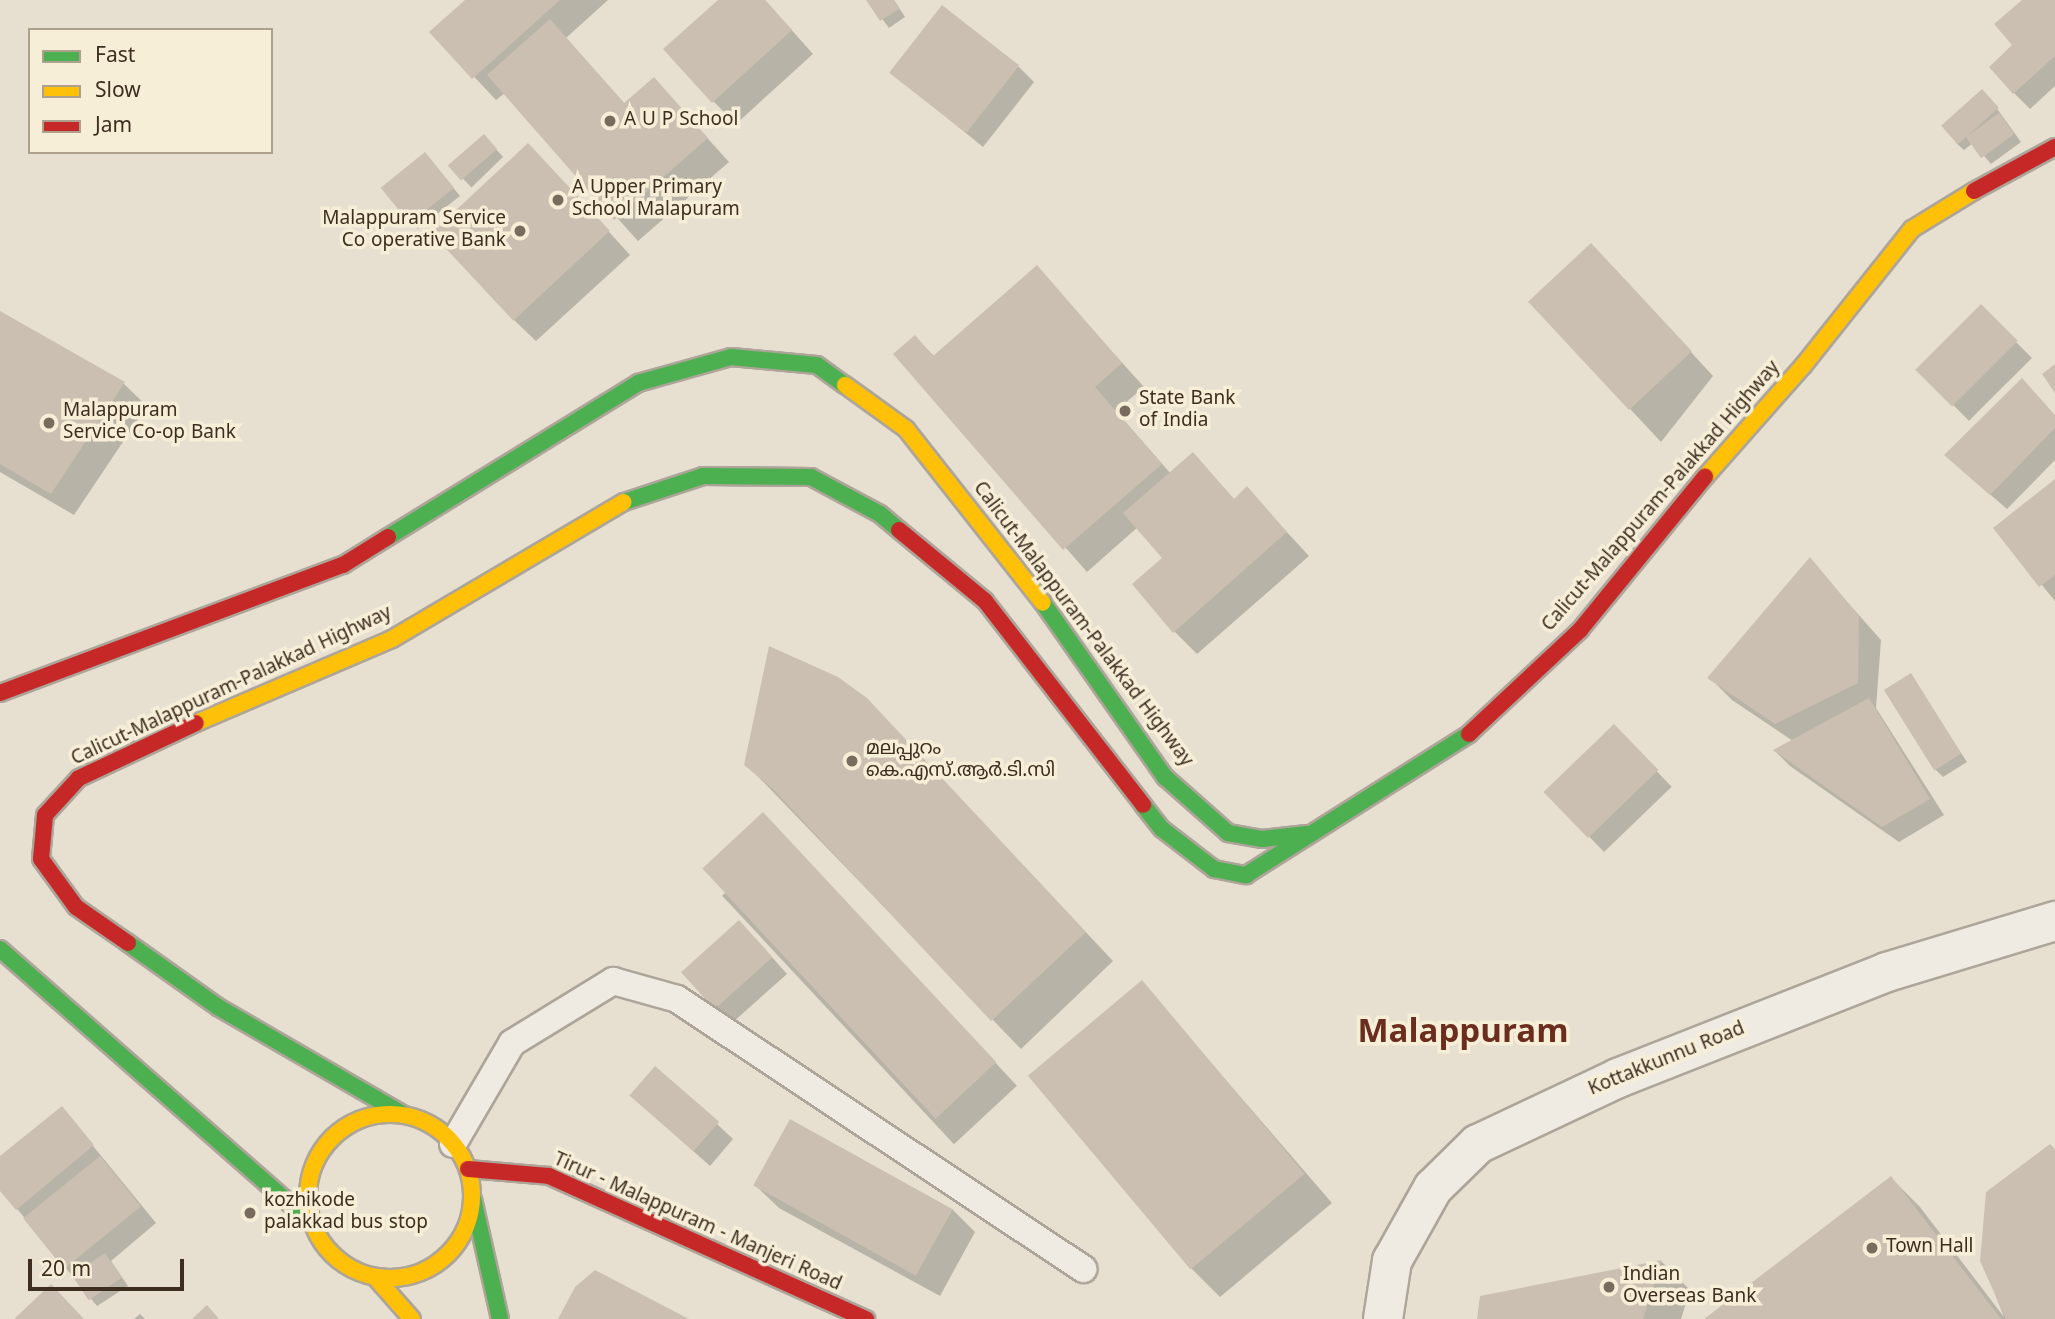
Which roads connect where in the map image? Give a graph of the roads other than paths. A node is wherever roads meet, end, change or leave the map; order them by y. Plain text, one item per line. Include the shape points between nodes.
1 (2055, 147) edge
2 (0, 693) edge
3 (1316, 834) junction
4 (2055, 921) edge
5 (0, 949) edge
6 (404, 1115) junction
7 (453, 1144) junction
8 (468, 1169) junction
9 (472, 1197) junction
10 (313, 1223) junction
11 (1083, 1269) dead end
12 (375, 1277) junction
13 (412, 1319) edge
14 (500, 1319) edge
15 (866, 1319) edge
16 (1383, 1319) edge

1 - 3 main road, Calicut-Malappuram-Palakkad Highway via 2011,168 1912,229 1803,366 1652,537 1580,630 1467,736
2 - 3 main road, Calicut-Malappuram-Palakkad Highway via 343,565 638,383 732,357 817,365 906,429 1026,579 1165,776 1228,833 1262,839
3 - 6 main road, Calicut-Malappuram-Palakkad Highway via 1245,875 1214,869 1162,829 985,601 880,514 811,477 704,476 622,502 392,639 291,679 79,778 45,815 41,859 76,908 218,1007
4 - 16 street, Kottakkunnu Road via 1887,972 1618,1078 1478,1144 1433,1188 1392,1261
5 - 10 main road
6 - 7 main road via 423,1121
6 - 10 main road via 376,1115 349,1125 327,1143 310,1181
7 - 8 main road
7 - 11 lane via 512,1043 613,981 677,999
8 - 9 main road
8 - 15 main road, Tirur - Malappuram - Manjeri Road via 550,1176
9 - 12 main road via 458,1242 442,1260 399,1278
9 - 14 main road
10 - 12 main road via 327,1248 348,1267
12 - 13 main road

